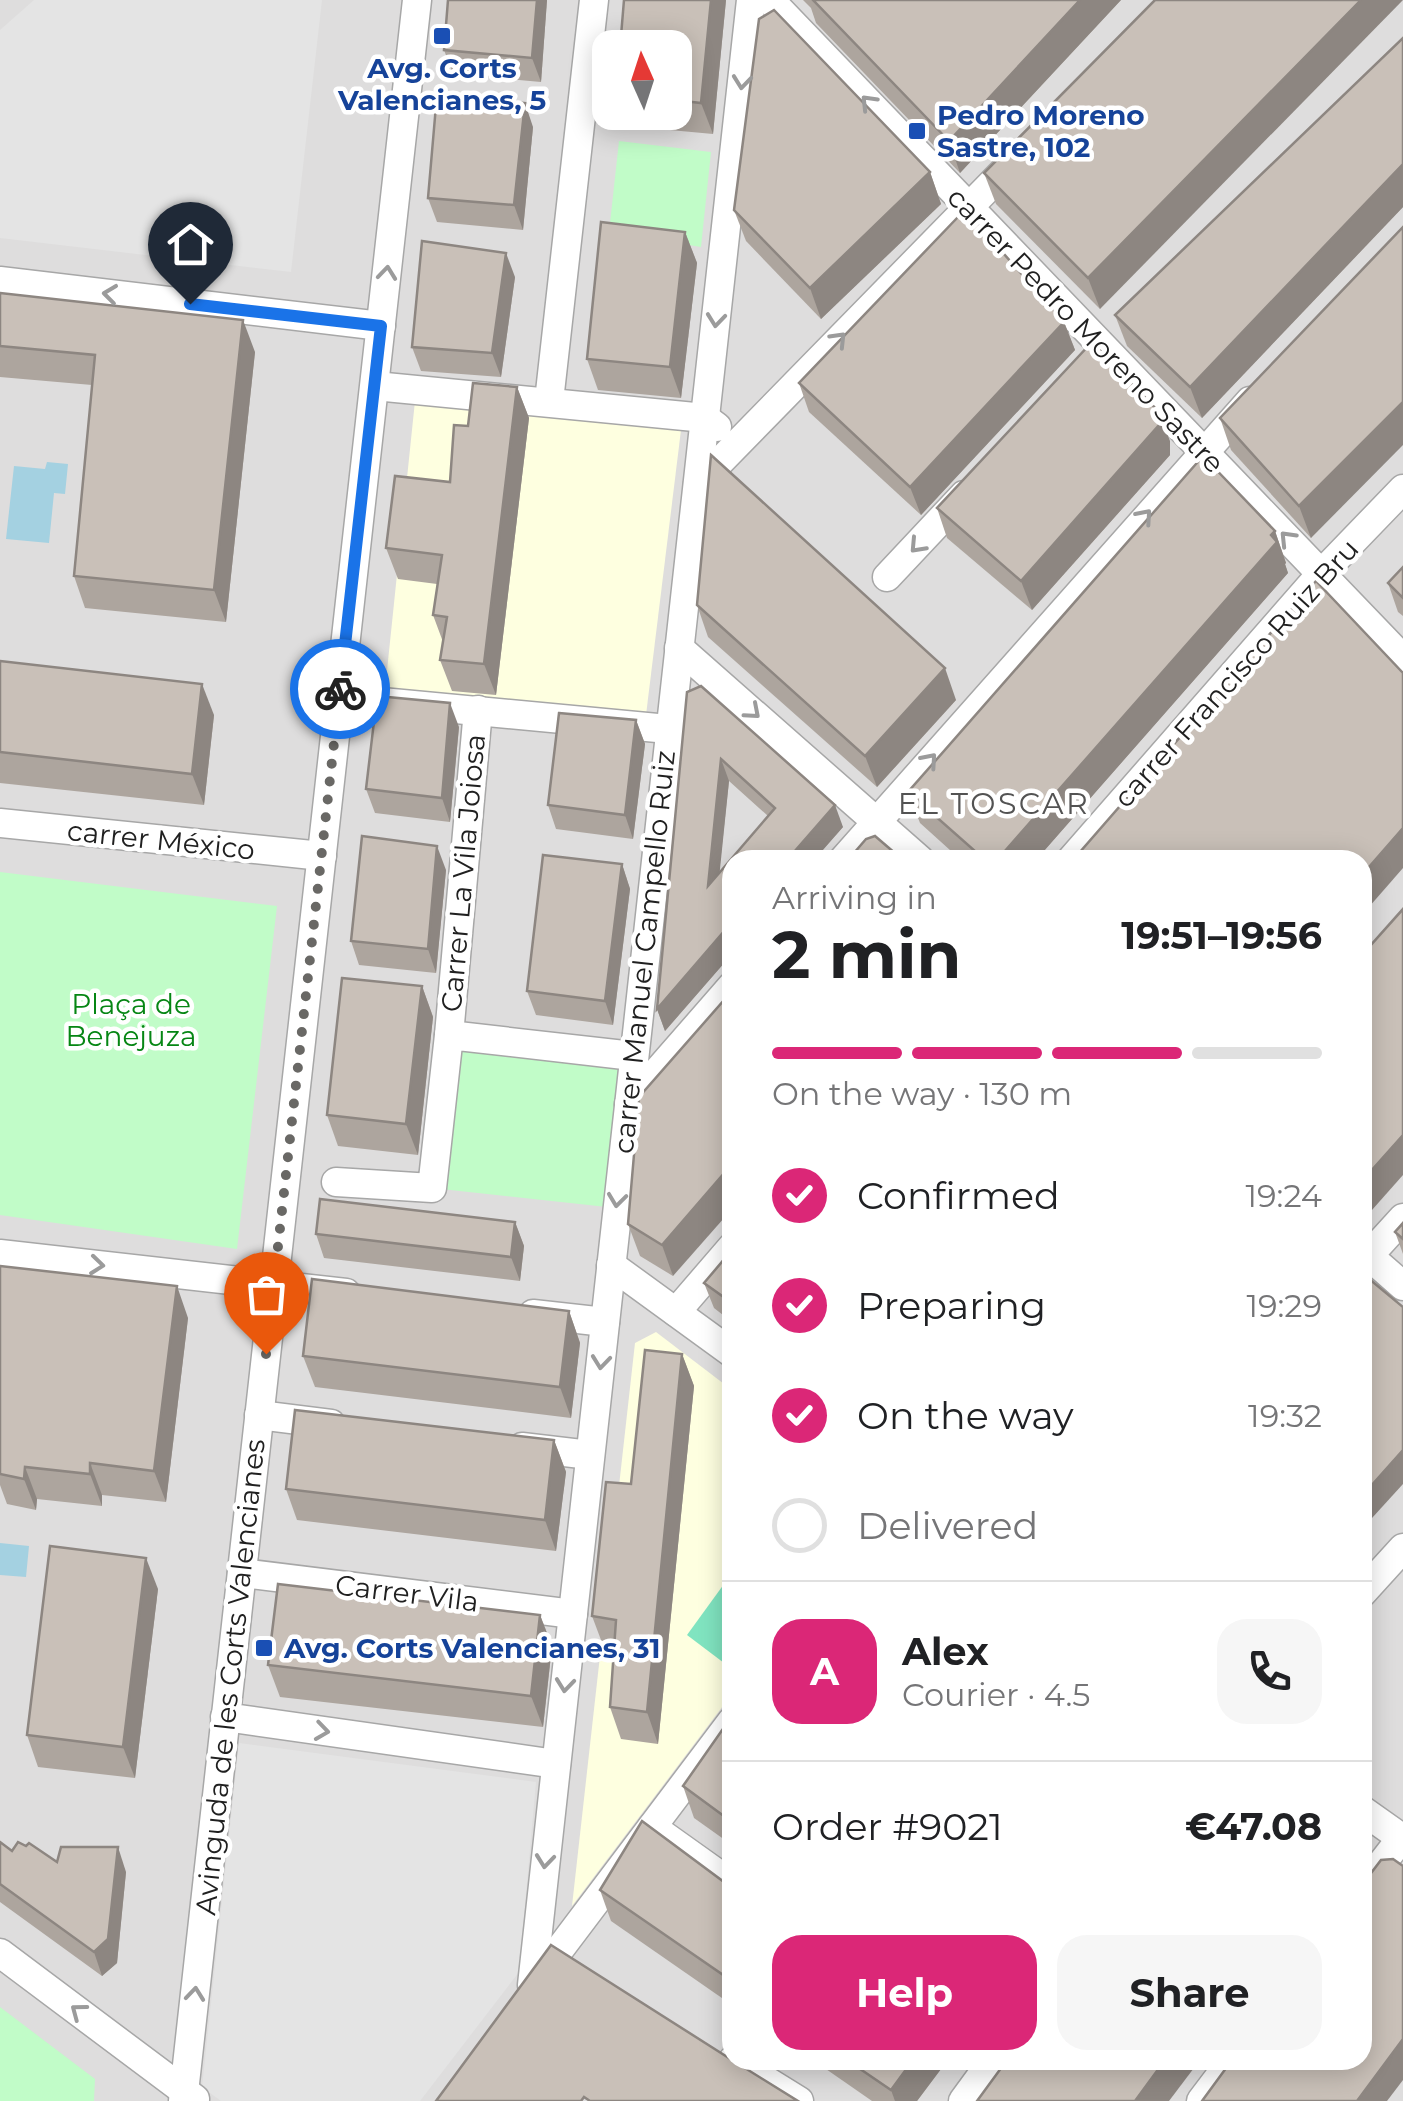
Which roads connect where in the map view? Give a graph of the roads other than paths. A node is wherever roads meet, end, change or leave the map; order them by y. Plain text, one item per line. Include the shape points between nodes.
1 (417, 0) edge
2 (594, 0) edge
3 (751, 0) edge
4 (770, 0) edge
5 (1036, 138) edge
6 (968, 207) junction
7 (0, 282) edge
8 (381, 326) junction
9 (1269, 382) edge
10 (374, 386) junction
11 (548, 401) junction
12 (705, 418) junction
13 (738, 442) junction
14 (1202, 450) junction
15 (981, 476) edge
16 (698, 484) junction
17 (1403, 489) edge
18 (1321, 574) junction
19 (887, 578) dead end
20 (680, 648) junction
21 (1403, 659) edge
22 (339, 698) junction
23 (478, 710) junction
24 (668, 729) junction
25 (0, 822) edge
26 (876, 822) junction
27 (852, 850) edge
28 (908, 850) edge
29 (1080, 850) edge
30 (322, 856) junction
31 (722, 997) edge
32 (448, 1035) junction
33 (633, 1056) junction
34 (629, 1104) junction
35 (336, 1182) dead end
36 (1403, 1218) edge
37 (1372, 1249) edge
38 (0, 1254) edge
39 (722, 1259) edge
40 (1372, 1262) edge
41 (612, 1266) junction
42 (274, 1285) junction
43 (1403, 1286) edge
44 (371, 1296) edge
45 (508, 1311) edge
46 (676, 1312) junction
47 (605, 1322) junction
48 (722, 1346) edge
49 (259, 1416) junction
50 (356, 1427) edge
51 (493, 1444) edge
52 (590, 1455) junction
53 (1403, 1548) edge
54 (242, 1572) junction
55 (1372, 1582) edge
56 (573, 1614) junction
57 (225, 1717) junction
58 (722, 1734) edge
59 (556, 1764) junction
60 (1372, 1817) edge
61 (652, 1827) junction
62 (1402, 1838) edge
63 (1372, 1876) edge
64 (722, 1877) edge
65 (540, 1905) junction
66 (568, 1948) junction
67 (0, 1953) edge
68 (532, 1985) junction
69 (509, 2014) edge
70 (748, 2070) edge
71 (981, 2070) edge
72 (1224, 2070) edge
73 (188, 2098) edge
74 (798, 2101) edge
75 (962, 2101) edge
76 (1201, 2101) edge

8 -> 1 street, Avinguda de les Corts Valencianes
2 - 11 street
3 -> 12 street, carrer Manuel Campello Ruiz
6 -> 4 street, carrer Pedro Moreno Sastre
5 - 6 street
13 -> 6 street
6 - 14 street, carrer Pedro Moreno Sastre
8 -> 7 street
8 - 10 street, Avinguda de les Corts Valencianes
9 - 14 street
10 - 11 street
10 - 22 street, Avinguda de les Corts Valencianes
11 - 12 street
12 - 13 street
12 - 16 street, carrer Manuel Campello Ruiz
13 - 16 street
18 -> 14 street, carrer Pedro Moreno Sastre
26 -> 14 street
15 -> 19 street
16 - 20 street, carrer Manuel Campello Ruiz
17 - 18 street, carrer Francisco Ruiz Bru
18 - 21 street, carrer Pedro Moreno Sastre
18 - 29 street, carrer Francisco Ruiz Bru
20 - 24 street, carrer Manuel Campello Ruiz
20 -> 26 street
22 - 23 street, Carrer La Vila Joiosa
22 - 30 street, Avinguda de les Corts Valencianes
23 - 24 street, Carrer La Vila Joiosa
23 - 32 street, Carrer La Vila Joiosa
24 - 33 street, carrer Manuel Campello Ruiz
25 - 30 street, carrer México
26 - 27 street
26 - 28 street
30 - 42 street, Avinguda de les Corts Valencianes
31 - 34 street
32 - 33 street, Carrer La Vila Joiosa
32 - 35 street, Carrer La Vila Joiosa via 432,1188
33 - 34 street, carrer Manuel Campello Ruiz
34 -> 41 street, carrer Manuel Campello Ruiz
36 - 37 street
38 -> 42 street
39 - 46 street
40 - 43 street
41 - 46 street
41 - 47 street, carrer Manuel Campello Ruiz
42 - 44 street
42 - 49 street, Avinguda de les Corts Valencianes
45 - 47 street
46 - 48 street
47 -> 52 street, carrer Manuel Campello Ruiz
49 - 50 street
49 - 54 street, Avinguda de les Corts Valencianes
51 - 52 street
52 - 56 street, carrer Manuel Campello Ruiz
53 - 55 street
54 - 56 street, Carrer Vila
54 - 57 street, Avinguda de les Corts Valencianes
56 -> 59 street, carrer Manuel Campello Ruiz
57 -> 59 street via 498,1766
73 -> 57 street, Avinguda de les Corts Valencianes
58 - 61 street
59 -> 65 street, carrer Manuel Campello Ruiz
60 - 62 street
61 - 64 street
61 - 66 street
62 - 63 street
65 - 66 street
65 - 68 street, carrer Manuel Campello Ruiz
66 - 68 street
73 -> 67 street
68 - 69 street
70 - 74 street
71 - 75 street
72 - 76 street

